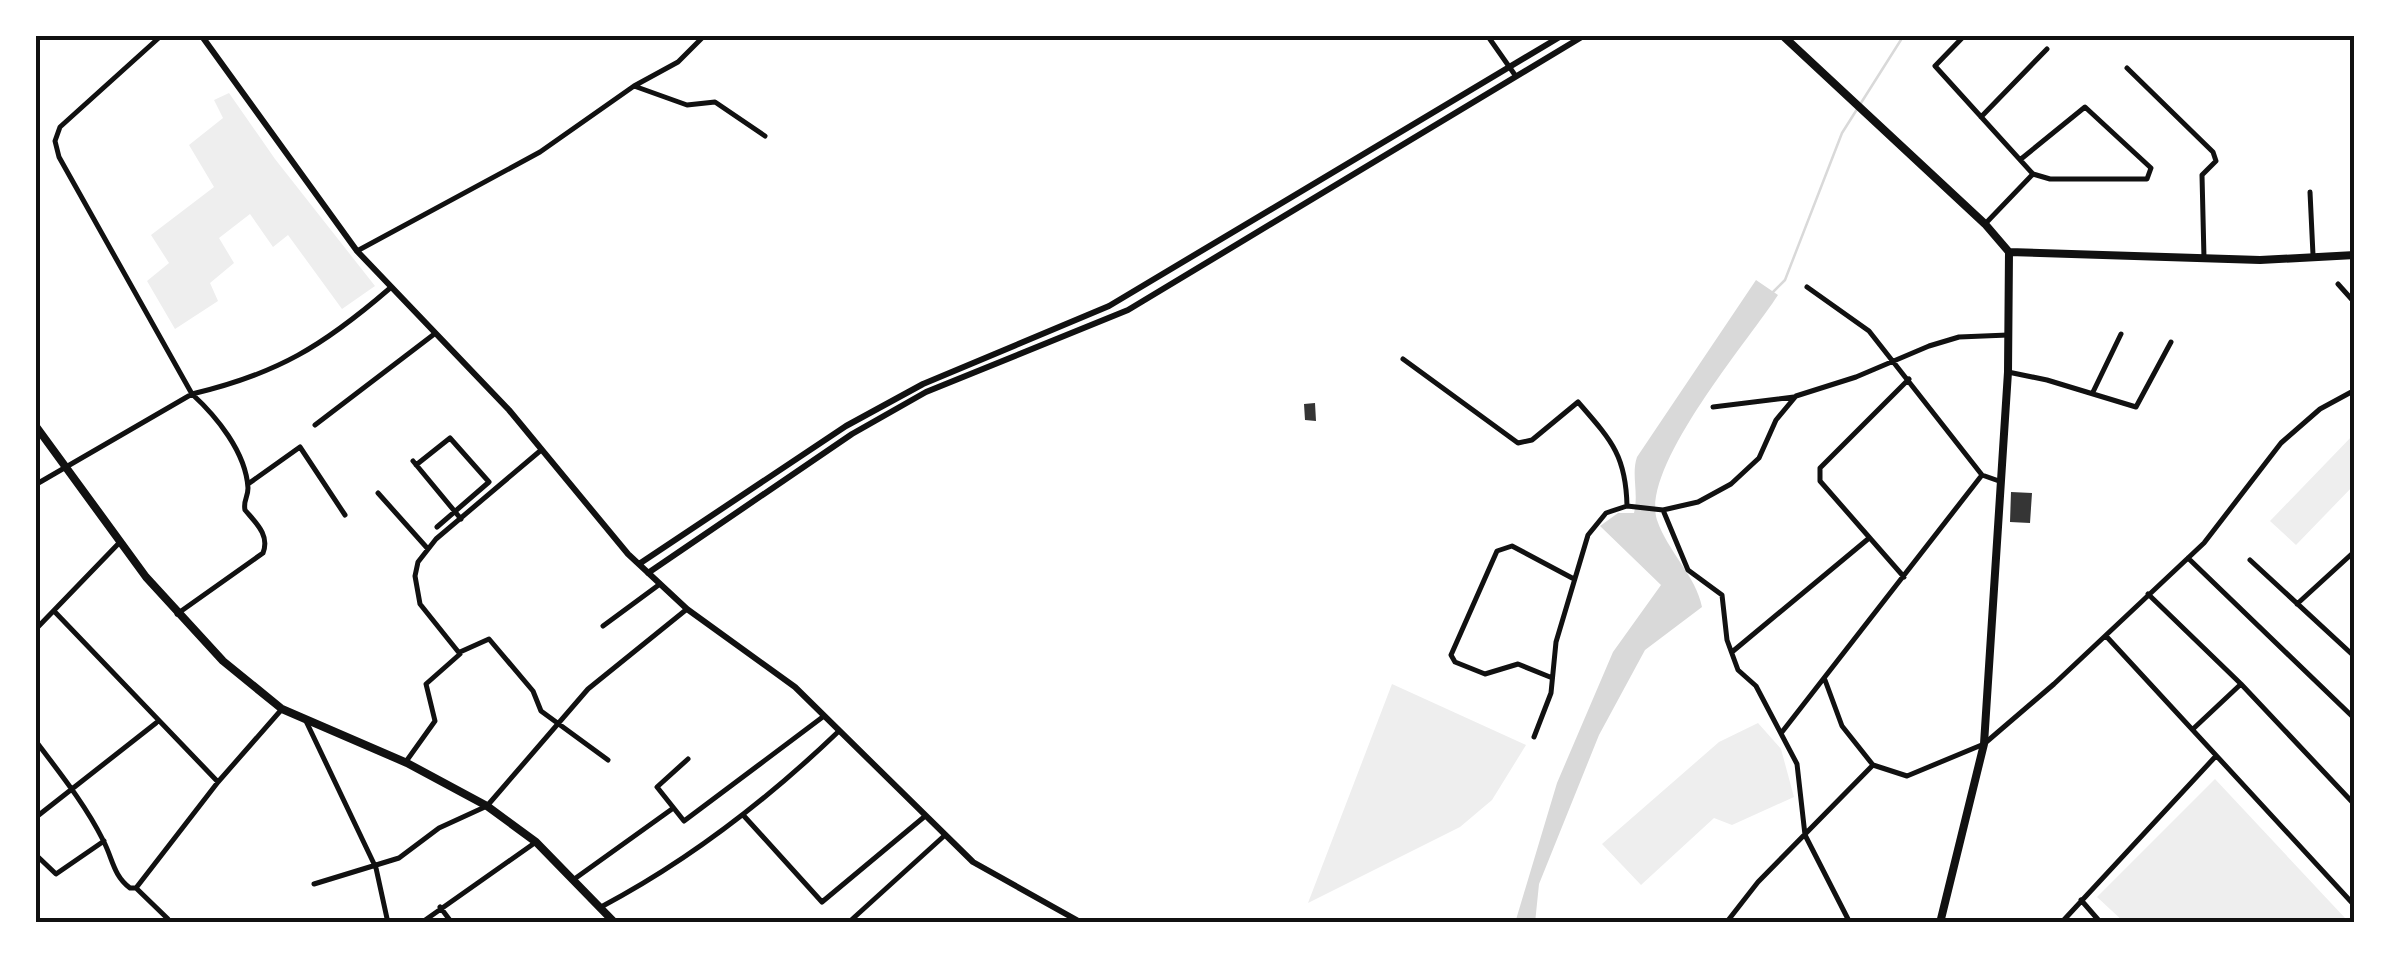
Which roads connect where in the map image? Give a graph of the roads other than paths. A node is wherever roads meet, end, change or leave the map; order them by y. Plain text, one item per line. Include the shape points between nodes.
1 (162, 35) edge
2 (202, 35) edge
3 (705, 35) edge
4 (1486, 35) edge
5 (1564, 35) edge
6 (1586, 35) edge
7 (1782, 35) edge
8 (1965, 35) edge
9 (2047, 49) dead end
10 (1510, 66) junction
11 (2127, 68) dead end
12 (1515, 75) junction
13 (634, 86) junction
14 (1981, 117) junction
15 (765, 136) dead end
16 (2020, 159) junction
17 (2034, 174) junction
18 (2310, 192) dead end
19 (1985, 224) junction
20 (357, 251) junction
21 (2008, 252) junction
22 (2355, 254) edge
23 (2313, 255) junction
24 (2204, 258) junction
25 (2338, 284) dead end
26 (1807, 287) dead end
27 (389, 289) junction
28 (2355, 303) edge
29 (2121, 334) dead end
30 (433, 335) junction
31 (2008, 335) junction
32 (2171, 342) dead end
33 (1403, 359) dead end
34 (1894, 360) junction
35 (2008, 372) junction
36 (1909, 379) junction
37 (2355, 390) edge
38 (2094, 392) junction
39 (192, 394) junction
40 (1796, 396) junction
41 (1713, 407) dead end
42 (35, 425) edge
43 (315, 425) dead end
44 (540, 450) junction
45 (66, 466) junction
46 (1982, 475) junction
47 (1999, 481) junction
48 (248, 484) junction
49 (35, 485) edge
50 (378, 493) dead end
51 (1627, 506) junction
52 (1663, 510) junction
53 (456, 512) junction
54 (346, 515) dead end
55 (461, 520) junction
56 (437, 528) dead end
57 (1868, 538) junction
58 (121, 542) junction
59 (428, 550) junction
60 (2355, 551) edge
61 (2188, 558) junction
62 (2250, 560) dead end
63 (638, 564) junction
64 (648, 573) junction
65 (1904, 576) junction
66 (1574, 579) junction
67 (660, 584) junction
68 (2148, 594) junction
69 (2297, 604) junction
70 (687, 609) junction
71 (54, 611) junction
72 (176, 615) junction
73 (602, 626) dead end
74 (35, 630) edge
75 (2106, 636) junction
76 (460, 652) junction
77 (1732, 652) junction
78 (2355, 657) edge
79 (1550, 676) junction
80 (1824, 680) junction
81 (2241, 684) junction
82 (282, 709) junction
83 (824, 716) junction
84 (305, 719) junction
85 (2355, 719) edge
86 (156, 723) junction
87 (559, 723) junction
88 (2192, 729) junction
89 (839, 731) junction
90 (1782, 732) junction
91 (1534, 737) dead end
92 (35, 740) edge
93 (1984, 744) junction
94 (2215, 756) junction
95 (688, 759) dead end
96 (608, 760) dead end
97 (405, 763) junction
98 (1873, 765) junction
99 (218, 782) junction
100 (74, 791) junction
101 (487, 806) junction
102 (2355, 806) edge
103 (672, 810) junction
104 (744, 816) junction
105 (924, 817) junction
106 (35, 818) edge
107 (1805, 835) junction
108 (944, 836) junction
109 (104, 840) junction
110 (536, 842) junction
111 (35, 854) edge
112 (376, 868) junction
113 (572, 881) junction
114 (314, 884) dead end
115 (136, 888) junction
116 (2081, 900) junction
117 (2355, 906) edge
118 (440, 907) junction
119 (598, 909) junction
120 (168, 919) dead end
121 (388, 923) edge
122 (421, 923) edge
123 (452, 923) edge
124 (616, 923) edge
125 (848, 923) edge
126 (1082, 923) edge
127 (1726, 923) edge
128 (1850, 923) edge
129 (1940, 923) edge
130 (2061, 923) edge
131 (2100, 923) edge

1 - 39 street via 60,127 55,141 117,266
2 - 20 street
3 - 13 street via 694,50
4 - 10 street
5 - 10 street
6 - 12 street
7 - 19 main road
8 - 14 street via 1935,66
9 - 14 street
10 - 12 street
10 - 63 street via 1110,306 923,384 846,426
11 - 24 street via 2213,152 2216,161 2202,174
12 - 64 street via 1128,310 926,392 852,434
13 - 15 street via 687,104 714,102
13 - 20 street via 540,152
14 - 16 street
16 - 17 street
16 - 17 street via 2085,107 2151,168 2147,179
17 - 19 street
18 - 23 street
19 - 21 main road
20 - 27 street
21 - 24 main road
21 - 31 main road
22 - 23 main road
23 - 24 main road
25 - 28 street
26 - 34 street via 1869,332
27 - 30 street
27 - 39 street via 342,329 273,372
29 - 38 street
30 - 43 street
30 - 44 street
31 - 34 street via 1959,337
31 - 35 main road
32 - 38 street via 2139,406
33 - 51 street via 1518,442 1532,440 1578,402 1607,433 1626,471
34 - 36 street
34 - 40 street
35 - 38 street
35 - 47 main road
36 - 46 street
36 - 57 street via 1820,468 1820,481
37 - 61 street via 2281,443
39 - 45 street
39 - 48 street via 216,414
40 - 41 street
40 - 52 street via 1759,458 1731,484 1698,502
42 - 45 main road
44 - 55 street
44 - 63 street
45 - 49 street
45 - 58 main road
46 - 47 street
46 - 65 street
47 - 93 main road
48 - 54 street via 300,447
48 - 72 street via 243,502 266,537 263,553
50 - 59 street
51 - 52 street
51 - 66 street via 1606,514 1588,535
52 - 77 street via 1688,570 1722,595
53 - 53 street via 414,463 450,438 489,482
53 - 55 street
53 - 56 street
55 - 59 street
57 - 65 street
57 - 77 street
58 - 71 street
58 - 72 main road
59 - 76 street via 414,576 420,604
60 - 69 street
61 - 68 street
61 - 85 street
62 - 69 street
63 - 64 street
64 - 67 street
65 - 80 street
66 - 79 street
66 - 79 street via 1512,546 1497,550 1450,655 1485,674 1518,664
67 - 70 street
67 - 73 street
68 - 75 street
68 - 81 street
69 - 78 street
70 - 83 street via 795,687
70 - 87 street via 588,689
71 - 74 street
71 - 86 street
72 - 82 main road
75 - 88 street
75 - 93 street
76 - 87 street via 489,638 533,690 541,711
76 - 97 street via 426,684 435,721
77 - 90 street
79 - 91 street via 1551,694
80 - 90 street
80 - 98 street via 1842,726
81 - 88 street
81 - 102 street
82 - 84 main road
82 - 99 street
83 - 89 street
83 - 103 street via 689,819 680,820
84 - 97 main road
84 - 112 street
86 - 99 street
86 - 100 street
87 - 96 street
87 - 101 street
88 - 94 street
89 - 104 street
89 - 105 street
90 - 107 street via 1797,764
92 - 100 street
93 - 98 street via 1907,776
93 - 129 main road
94 - 116 street
94 - 117 street
95 - 103 street via 657,787
97 - 101 main road
98 - 107 street
99 - 115 street
100 - 106 street
100 - 109 street
101 - 110 main road
101 - 112 street
103 - 113 street
104 - 105 street via 822,902
104 - 119 street via 666,873
105 - 108 street
107 - 127 street
107 - 128 street
108 - 125 street
108 - 126 street via 973,862
109 - 111 street via 56,874
109 - 115 street via 115,873
110 - 113 main road
110 - 118 street
112 - 114 street
112 - 121 street
113 - 119 main road
115 - 120 street
116 - 130 street
116 - 131 street
118 - 122 street
118 - 123 street
119 - 124 main road

